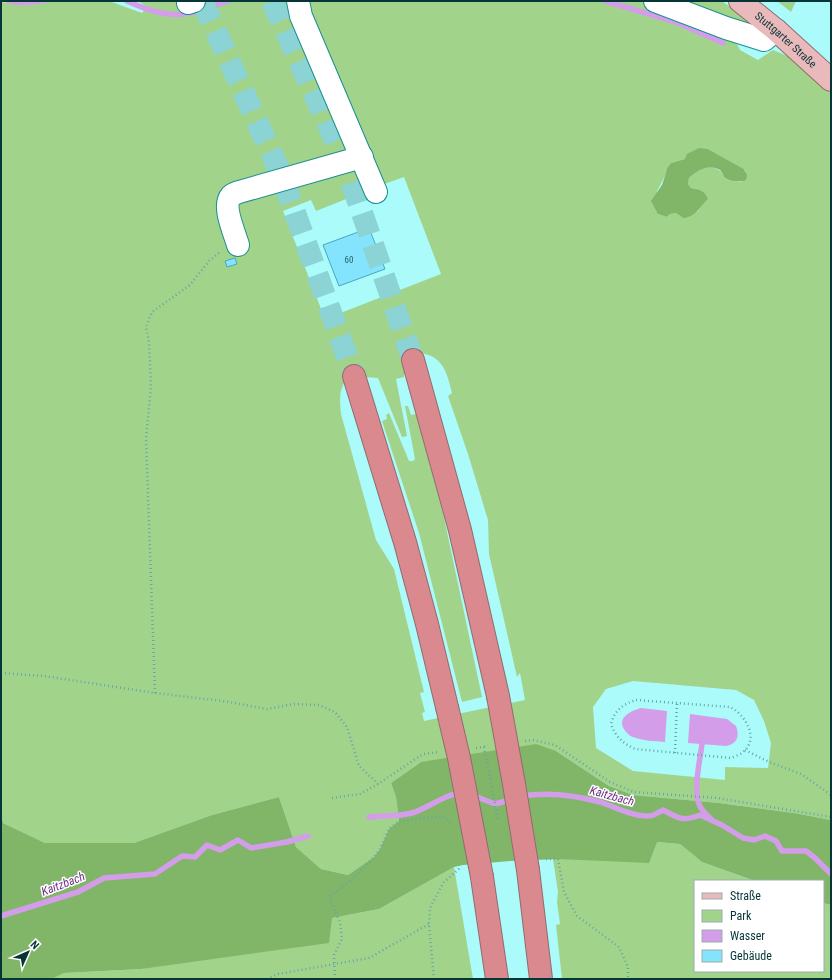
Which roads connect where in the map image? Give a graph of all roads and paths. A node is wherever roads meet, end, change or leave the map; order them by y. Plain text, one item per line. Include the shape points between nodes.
1 (298, 1) edge
2 (654, 1) edge
3 (740, 1) edge
4 (776, 30) junction
5 (831, 80) edge
6 (362, 157) junction
7 (376, 192) dead end
8 (238, 245) joint
9 (413, 360) tunnel mouth
10 (354, 376) tunnel mouth
11 (1, 673) edge
12 (155, 694) junction
13 (677, 703) junction
14 (519, 742) dead end
15 (484, 746) junction
16 (491, 746) dead end
17 (468, 748) dead end
18 (745, 750) junction
19 (446, 752) dead end
20 (675, 752) junction
21 (378, 784) junction
22 (831, 795) edge
23 (332, 798) dead end
24 (442, 816) dead end
25 (831, 817) edge
26 (499, 824) dead end
27 (558, 859) dead end
28 (463, 865) dead end
29 (429, 924) junction
30 (334, 965) junction
31 (267, 979) edge
32 (334, 979) edge
33 (434, 979) edge
34 (496, 979) edge
35 (540, 979) edge
36 (628, 979) edge

1 - 6 lane
2 - 4 lane via 764,40
3 - 4 main road, Stuttgarter Straße
4 - 5 main road, Stuttgarter Straße
6 - 7 lane
6 - 8 lane via 234,194 229,199 228,211
8 - 12 path via 213,256 190,285 152,312 146,326 151,387 146,438
9 - 35 highway, bridge via 460,530 498,696 528,870
10 - 34 highway, bridge via 405,542 447,707 482,877
11 - 12 path via 44,676
12 - 21 path via 223,701 267,709 294,704 319,705 335,712 347,727 359,766
13 - 18 path via 724,706 737,710 749,729 750,742
13 - 20 path
13 - 20 path via 636,700 628,702 615,714 611,724 618,739 635,749
14 - 25 path via 533,740 555,745 610,782 634,792 717,798
15 - 16 path
15 - 17 path
15 - 26 path
18 - 20 path via 731,758
18 - 22 path via 801,774
19 - 21 path via 423,754
21 - 23 path via 360,794
24 - 30 path via 399,821 389,830 374,857 329,897 340,922 342,939 334,955
27 - 36 path via 564,892 577,916 619,947 628,967
28 - 29 path via 443,883 430,908
29 - 30 path via 369,958
29 - 33 path
30 - 31 path via 278,974
30 - 32 path

